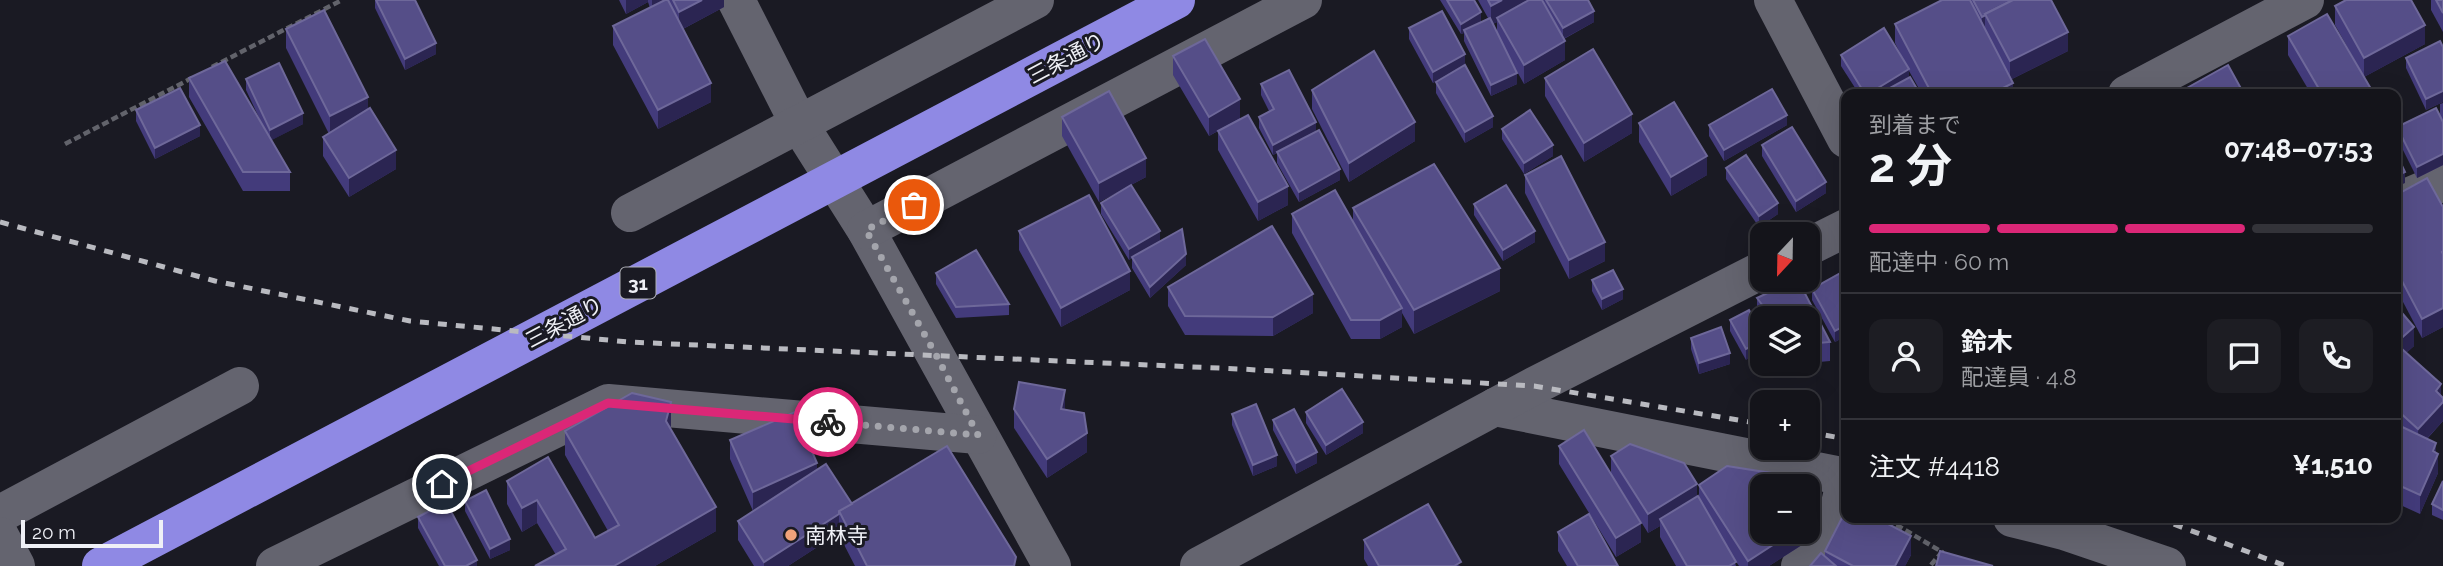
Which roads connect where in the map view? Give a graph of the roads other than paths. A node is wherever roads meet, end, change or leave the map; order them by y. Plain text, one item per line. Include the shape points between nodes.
1 (736, 0) edge
2 (1035, 0) edge
3 (1176, 0) edge
4 (1303, 0) edge
5 (1773, 0) edge
6 (2305, 0) edge
7 (2136, 89) edge
8 (799, 124) junction
9 (1841, 129) edge
10 (2443, 182) edge
11 (2401, 200) edge
12 (630, 213) dead end
13 (866, 230) junction
14 (1841, 233) edge
15 (1820, 242) edge
16 (1750, 276) edge
17 (240, 386) dead end
18 (1495, 407) junction
19 (978, 435) junction
20 (1841, 476) edge
21 (1841, 499) edge
22 (0, 514) edge
23 (2032, 523) edge
24 (0, 536) edge
25 (16, 566) edge
26 (101, 566) edge
27 (275, 566) edge
28 (1052, 566) edge
29 (1199, 566) edge
30 (1800, 566) edge
31 (2167, 566) edge

1 - 8 street
2 - 8 street
3 - 26 highway, 三条通り / 31
4 - 13 street
5 - 9 street
6 - 7 street
8 - 12 street
8 - 13 street
10 - 11 street
13 - 19 street
14 - 15 street
16 - 18 street
17 - 22 street
18 - 20 street
18 - 29 street
19 - 27 street via 608,403
19 - 28 street
21 - 30 street
23 - 31 street
24 - 25 street

